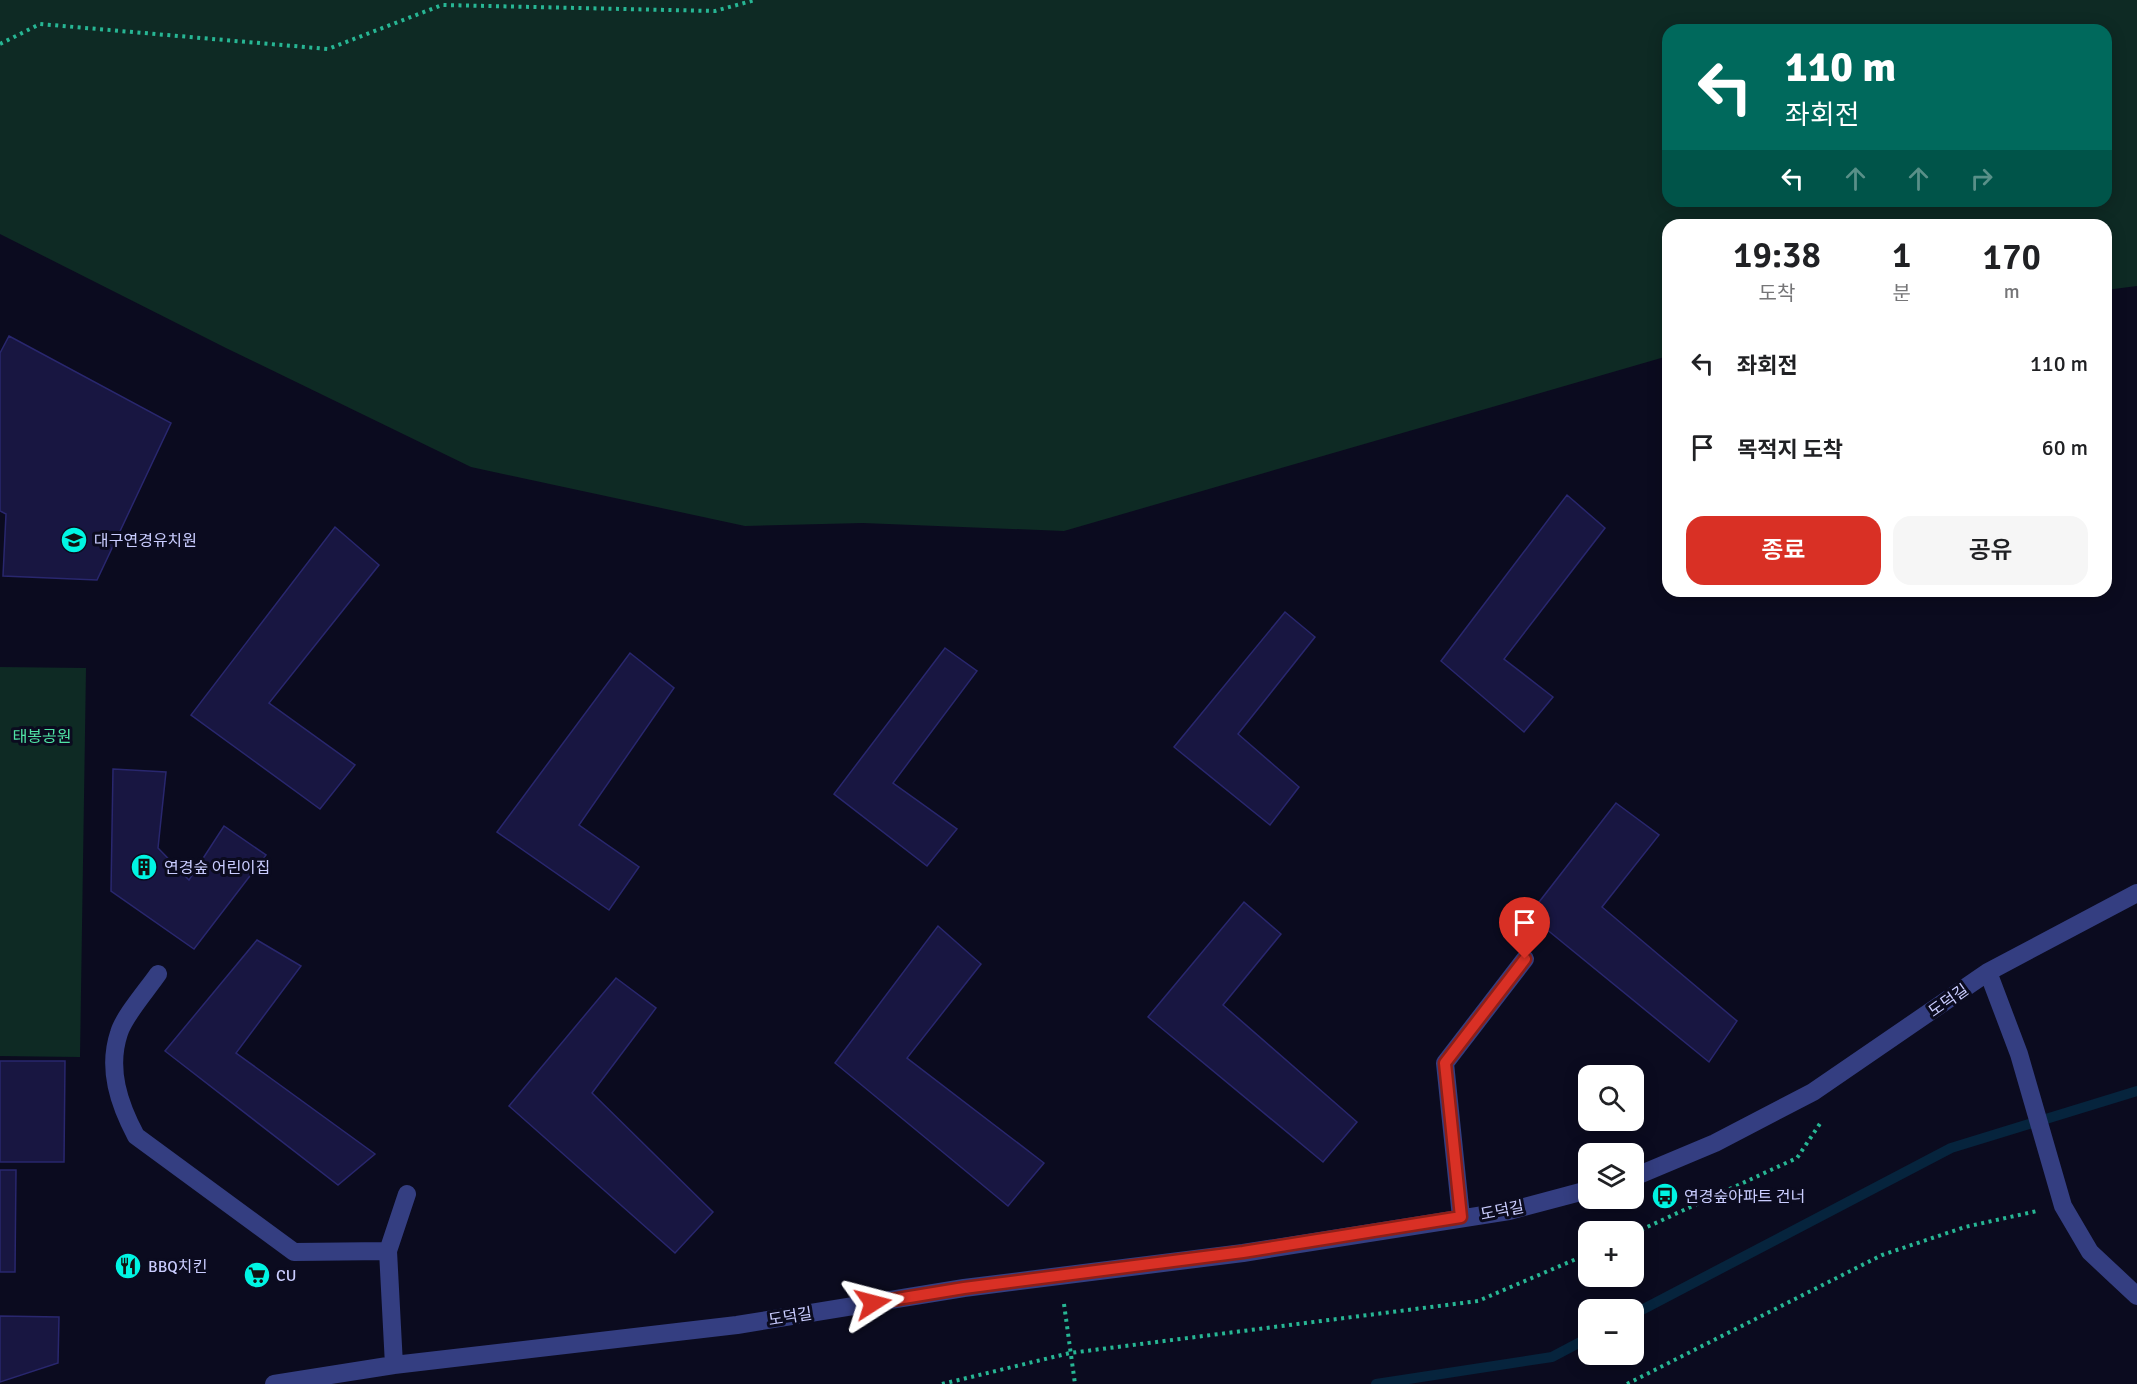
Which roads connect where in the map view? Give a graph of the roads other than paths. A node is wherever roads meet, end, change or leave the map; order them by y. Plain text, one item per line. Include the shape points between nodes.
1 (2137, 893) edge
2 (1525, 959) dead end
3 (1988, 972) junction
4 (158, 974) dead end
5 (1644, 1173) edge
6 (1578, 1193) edge
7 (407, 1194) dead end
8 (1461, 1217) junction
9 (388, 1251) junction
10 (2137, 1296) edge
11 (394, 1365) junction
12 (274, 1384) edge

1 - 3 street, 도덕길
2 - 8 street via 1445,1063
3 - 5 street, 도덕길 via 1813,1092 1714,1143
3 - 10 street via 2019,1054 2063,1206 2090,1252
4 - 9 street via 119,1032 114,1074 121,1108 136,1136 294,1252
6 - 8 street, 도덕길 via 1509,1211
7 - 9 street
8 - 11 street, 도덕길 via 1243,1252 964,1288 736,1325
9 - 11 street
11 - 12 street, 도덕길

